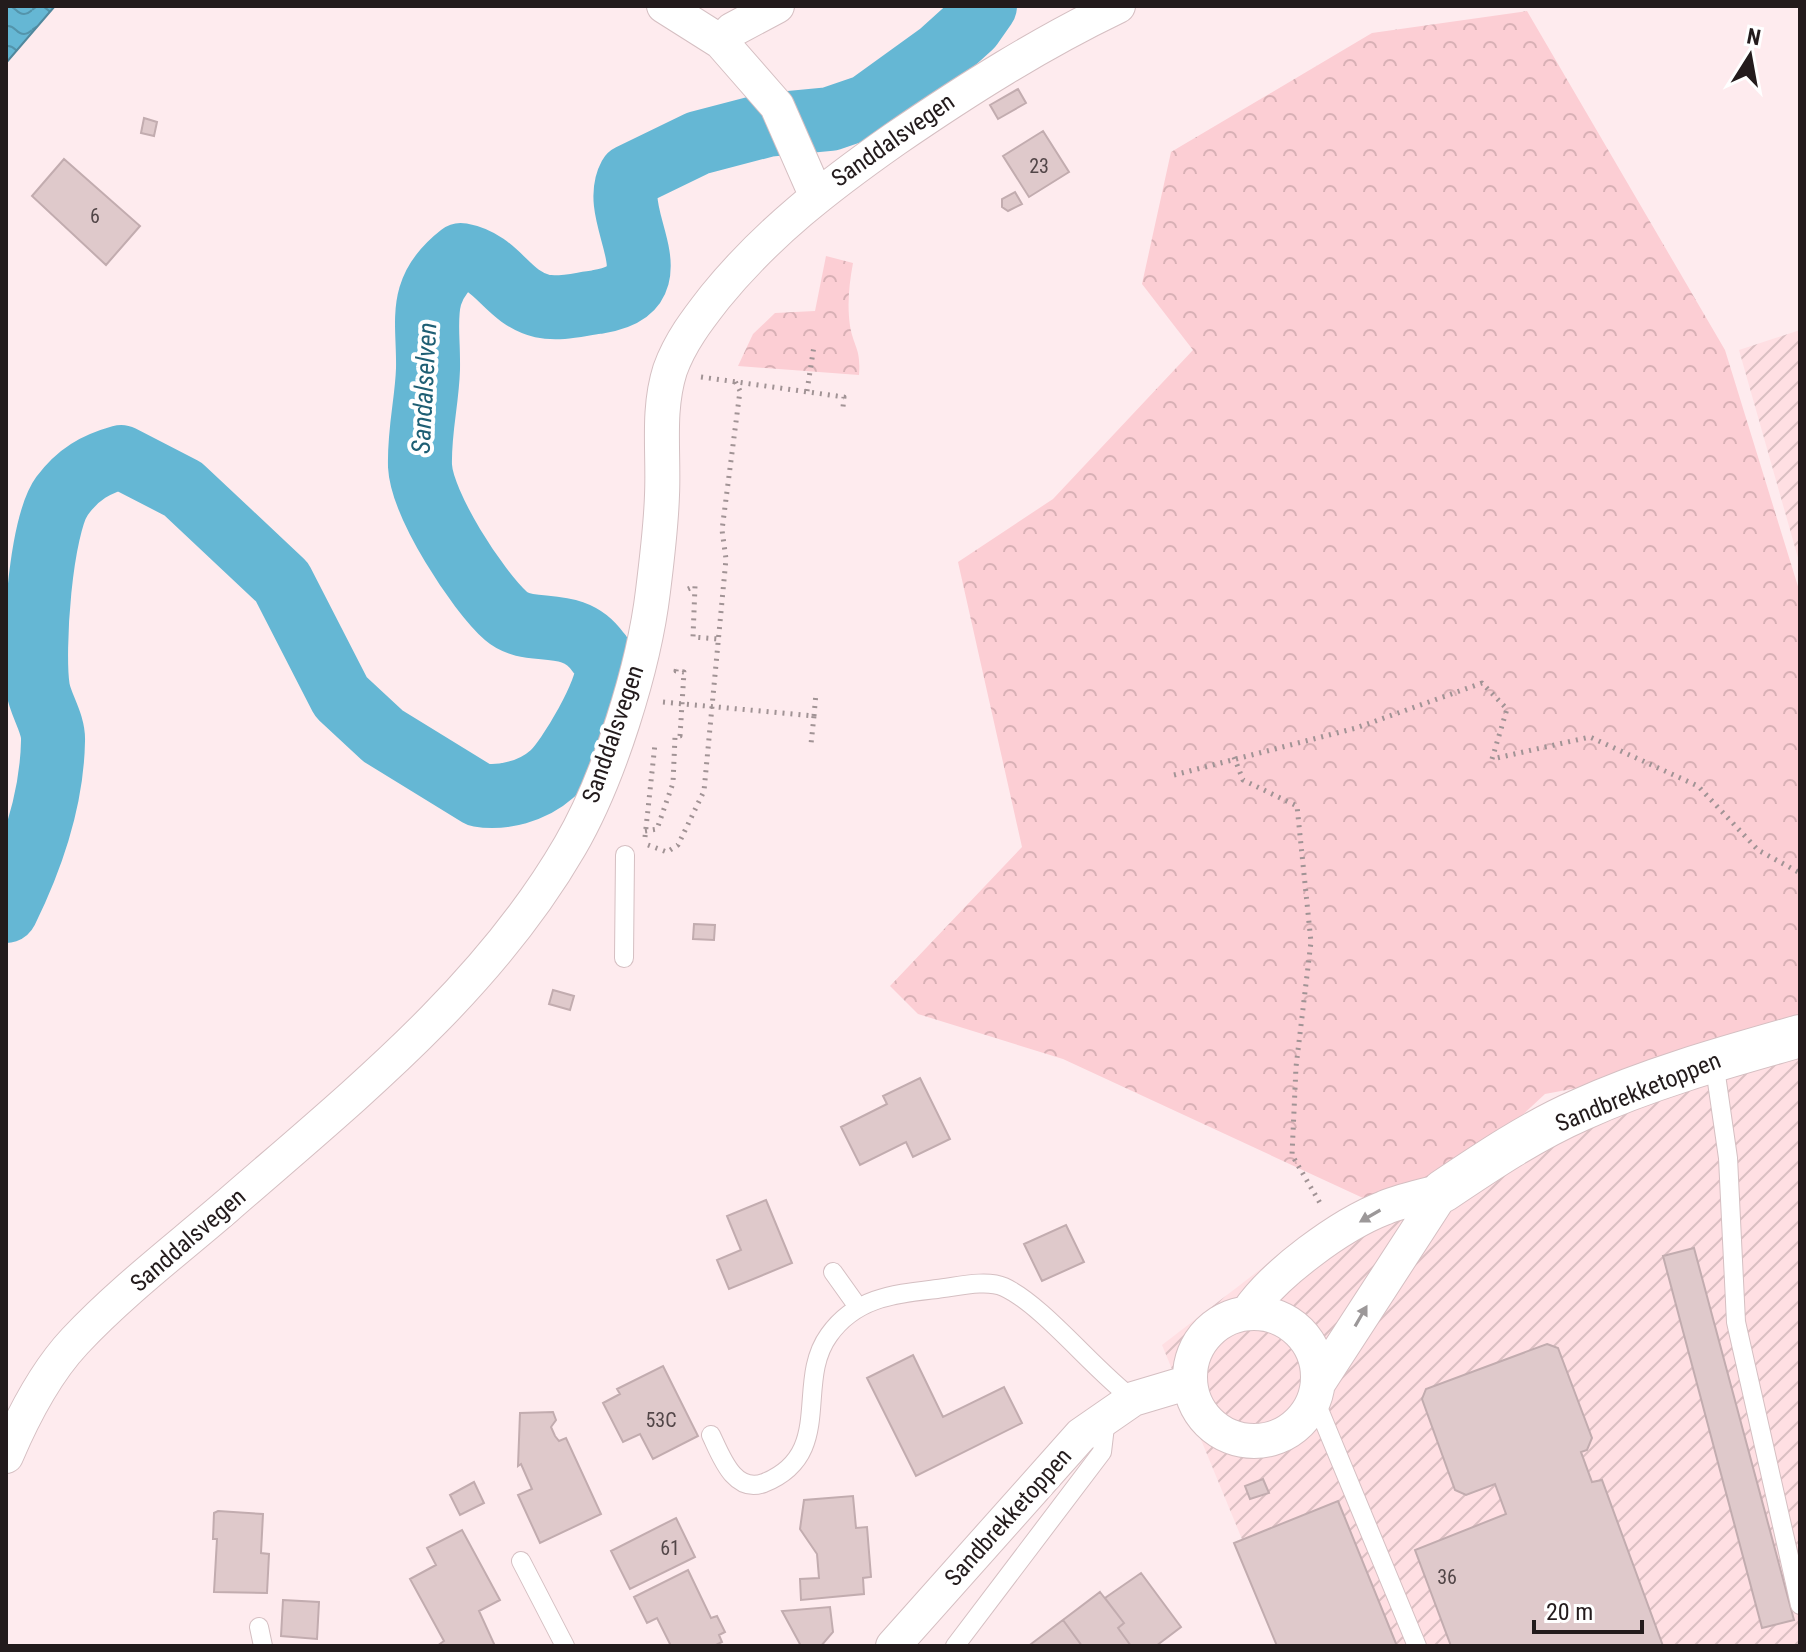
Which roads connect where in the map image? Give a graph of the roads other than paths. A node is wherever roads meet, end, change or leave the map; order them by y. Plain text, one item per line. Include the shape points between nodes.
1 (664, 6) edge
2 (777, 6) edge
3 (1118, 6) edge
4 (721, 42) junction
5 (816, 195) junction
6 (625, 855) dead end
7 (624, 958) dead end
8 (1800, 1036) edge
9 (1714, 1061) junction
10 (1443, 1191) junction
11 (833, 1272) dead end
12 (858, 1307) junction
13 (1248, 1312) junction
14 (1190, 1382) junction
15 (1317, 1391) junction
16 (1120, 1408) junction
17 (711, 1435) dead end
18 (6, 1456) edge
19 (521, 1561) dead end
20 (1800, 1605) edge
21 (259, 1627) dead end
22 (263, 1646) edge
23 (565, 1646) edge
24 (893, 1646) edge
25 (955, 1646) edge
26 (1417, 1646) edge

1 - 4 street
2 - 4 street via 732,30
3 - 5 street, Sanddalsvegen via 969,87
4 - 5 street via 777,106
5 - 18 street, Sanddalsvegen via 725,285 689,331 668,375 652,599 622,722 572,843 503,945 452,1001 350,1101 166,1255 74,1342 35,1398
6 - 7 lane
8 - 9 street, Sandbrekketoppen
9 - 10 street, Sandbrekketoppen via 1579,1110
9 - 20 lane via 1728,1158 1736,1322
10 -> 13 street, Sandbrekketoppen via 1381,1209 1337,1235 1261,1293
15 -> 10 street, Sandbrekketoppen
11 - 12 lane
12 - 16 lane via 887,1295 1002,1286 1030,1305 1110,1382
12 - 17 lane via 823,1346 808,1437 787,1471 761,1484 740,1481 728,1470
13 - 14 street, Sandbrekketoppen via 1224,1320 1205,1335 1193,1357
13 - 15 street via 1285,1320 1300,1331 1318,1363
14 - 15 street, Sandbrekketoppen via 1196,1405 1211,1425 1233,1438 1257,1442 1282,1436 1302,1421
14 - 16 street, Sandbrekketoppen
15 - 26 lane
16 - 24 street, Sandbrekketoppen via 1081,1435
16 - 25 lane via 1102,1452
19 - 23 lane
21 - 22 lane

